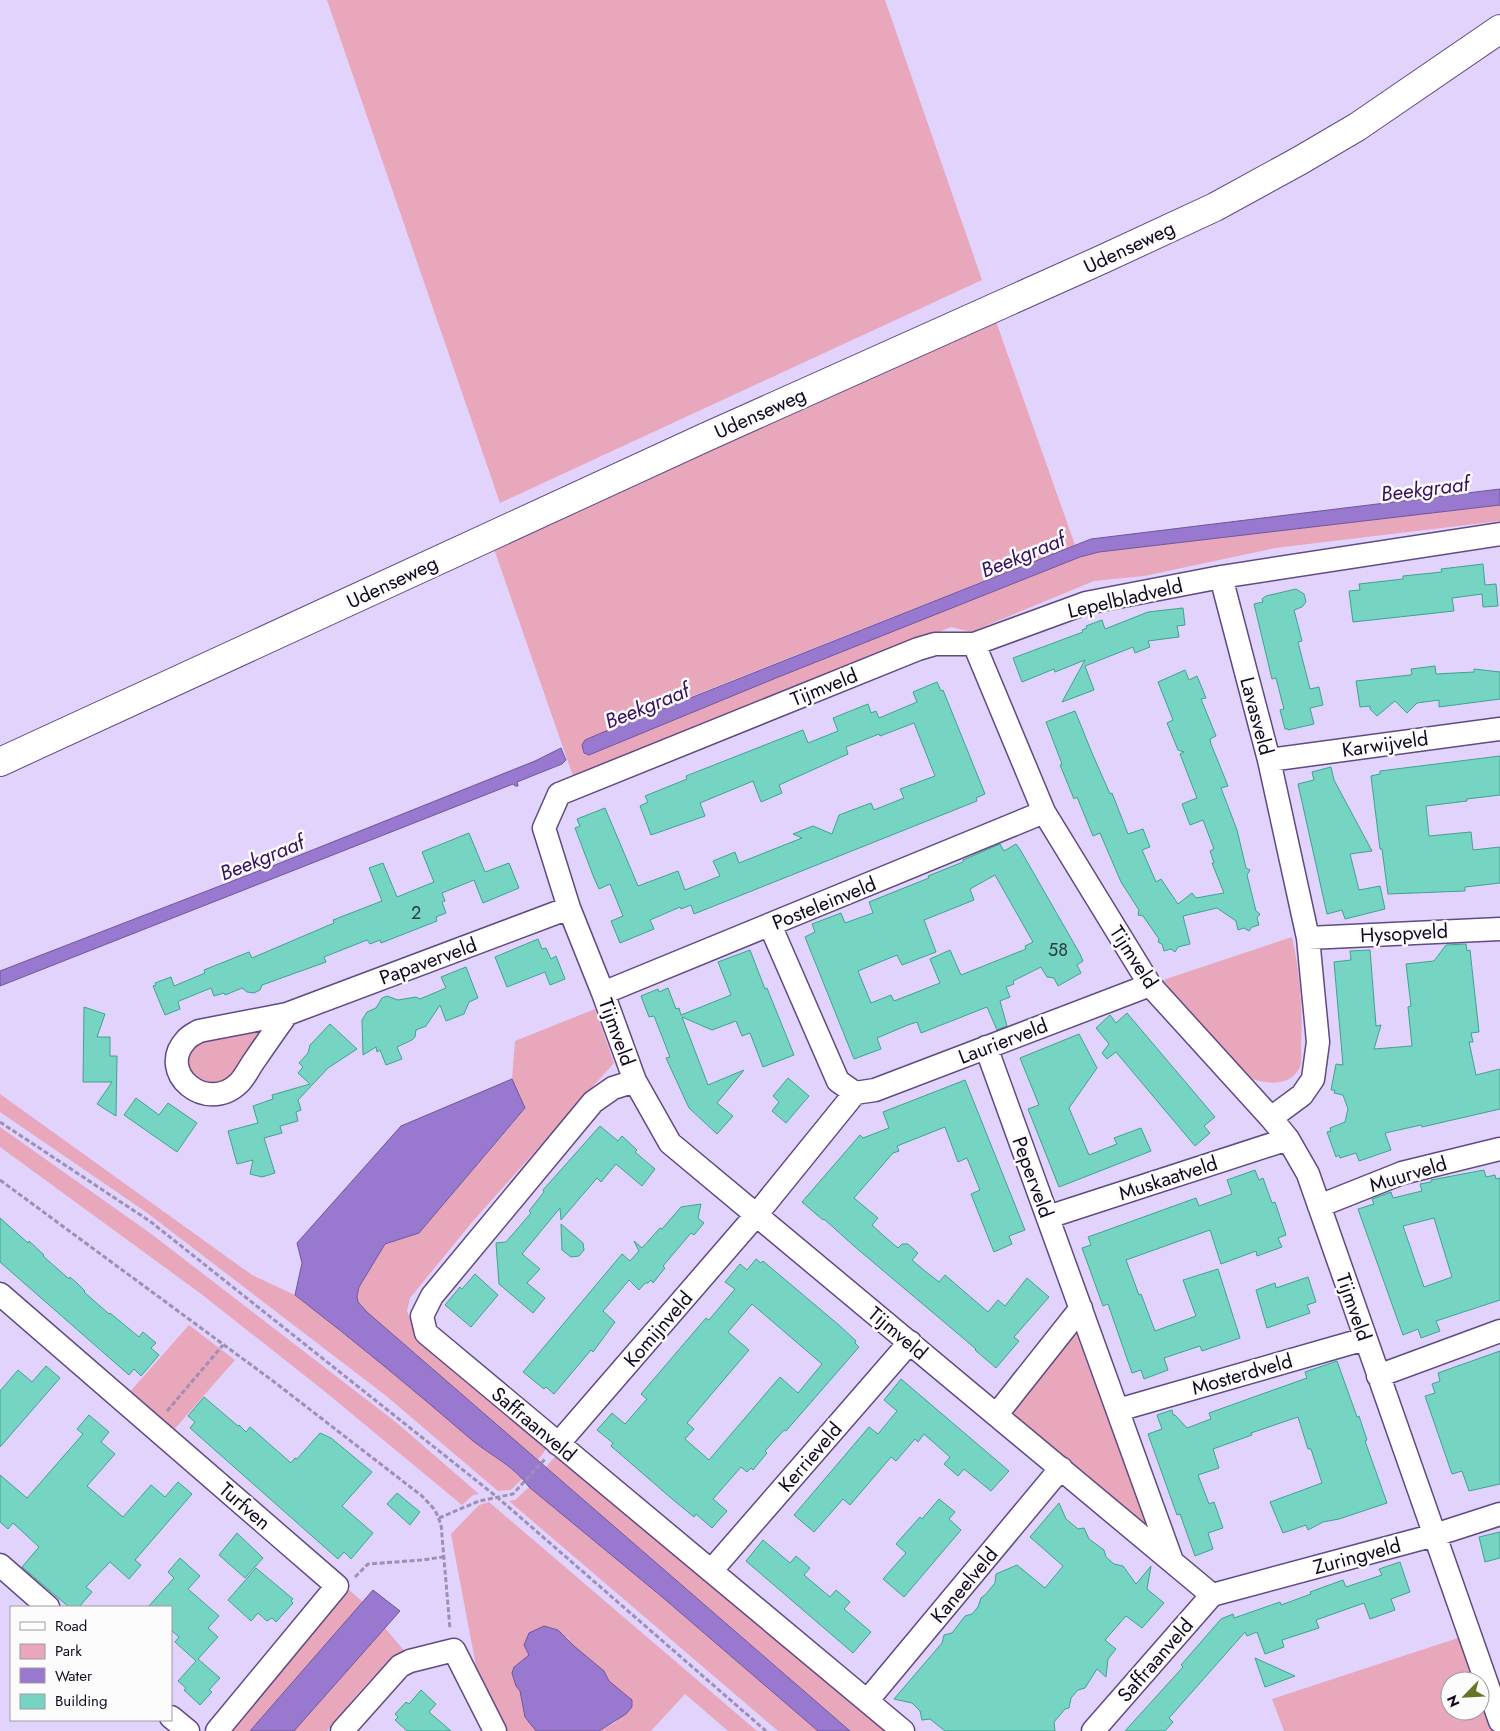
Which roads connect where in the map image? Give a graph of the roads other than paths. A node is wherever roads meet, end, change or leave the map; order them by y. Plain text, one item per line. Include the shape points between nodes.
1 (1500, 29) edge
2 (1500, 534) edge
3 (1220, 577) junction
4 (974, 644) junction
5 (1500, 729) edge
6 (1269, 760) junction
7 (0, 762) edge
8 (1044, 812) junction
9 (569, 908) junction
10 (770, 925) junction
11 (1500, 929) edge
12 (1308, 938) junction
13 (1150, 985) junction
14 (603, 993) junction
15 (287, 1014) junction
16 (986, 1047) junction
17 (635, 1081) junction
18 (855, 1093) junction
19 (1271, 1118) junction
20 (1288, 1140) junction
21 (1500, 1149) edge
22 (1319, 1206) junction
23 (757, 1214) junction
24 (1048, 1217) junction
25 (0, 1294) edge
26 (1081, 1308) junction
27 (1500, 1331) edge
28 (1365, 1339) junction
29 (910, 1342) junction
30 (1378, 1376) junction
31 (1118, 1410) junction
32 (997, 1414) junction
33 (553, 1450) junction
34 (1061, 1468) junction
35 (1500, 1514) edge
36 (1435, 1535) junction
37 (1172, 1561) junction
38 (0, 1565) edge
39 (711, 1571) junction
40 (1212, 1595) junction
41 (47, 1606) edge
42 (868, 1702) junction
43 (172, 1718) edge
44 (1500, 1721) edge
45 (1098, 1729) edge
46 (188, 1731) edge
47 (217, 1731) edge
48 (342, 1731) edge
49 (495, 1731) edge
50 (903, 1731) edge

1 - 7 main road, Udenseweg via 1357,126 1215,206
2 - 3 street
3 - 4 street, Lepelbladveld via 1086,603
3 - 6 street, Lavasveld
4 - 8 street, Tijmveld
4 - 9 street, Tijmveld via 935,644 918,649 559,794 544,828
5 - 6 street, Karwijveld
6 - 12 street, Lavasveld
8 - 10 street, Posteleinveld
8 - 13 street, Tijmveld
9 - 14 street, Tijmveld
9 - 15 street, Papaverveld
10 - 14 street, Posteleinveld
10 - 18 street via 838,1082
11 - 12 street, Hysopveld
12 - 19 street, Lavasveld via 1318,1042 1312,1079 1302,1095
13 - 16 street, Laurierveld
13 - 19 street, Tijmveld
14 - 17 street, Tijmveld
15 - 15 street, Papaverveld via 199,1032 187,1039 177,1059 179,1073 185,1083 207,1095 224,1093 239,1083
16 - 18 street, Laurierveld via 875,1090
16 - 24 street, Peperveld
17 - 23 street, Tijmveld via 670,1142
17 - 33 street, Saffraanveld via 613,1088 593,1102 432,1296 422,1316 426,1333
18 - 23 street
19 - 20 street, Tijmveld
20 - 22 street, Tijmveld via 1308,1174
20 - 24 street, Muskaatveld
21 - 22 street, Muurveld via 1402,1173
22 - 28 street, Tijmveld
23 - 29 street, Tijmveld
23 - 33 street, Komijnveld
24 - 26 street, Peperveld
25 - 47 street, Turfven via 337,1586
26 - 31 street, Peperveld
26 - 32 street
27 - 30 street
28 - 30 street, Tijmveld
28 - 31 street, Mosterdveld
29 - 32 street, Tijmveld
29 - 39 street, Kerrieveld
30 - 36 street, Tijmveld
31 - 37 street, Peperveld
32 - 34 street, Tijmveld
33 - 39 street, Saffraanveld
34 - 37 street, Tijmveld
34 - 42 street, Kaneelveld
35 - 36 street, Zuringveld
36 - 40 street, Zuringveld
36 - 44 street, Tijmveld
37 - 40 street, Tijmveld
38 - 41 street
39 - 42 street, Saffraanveld
40 - 45 street, Saffraanveld
42 - 50 street, Saffraanveld
43 - 46 street
48 - 49 street via 400,1666 454,1650

